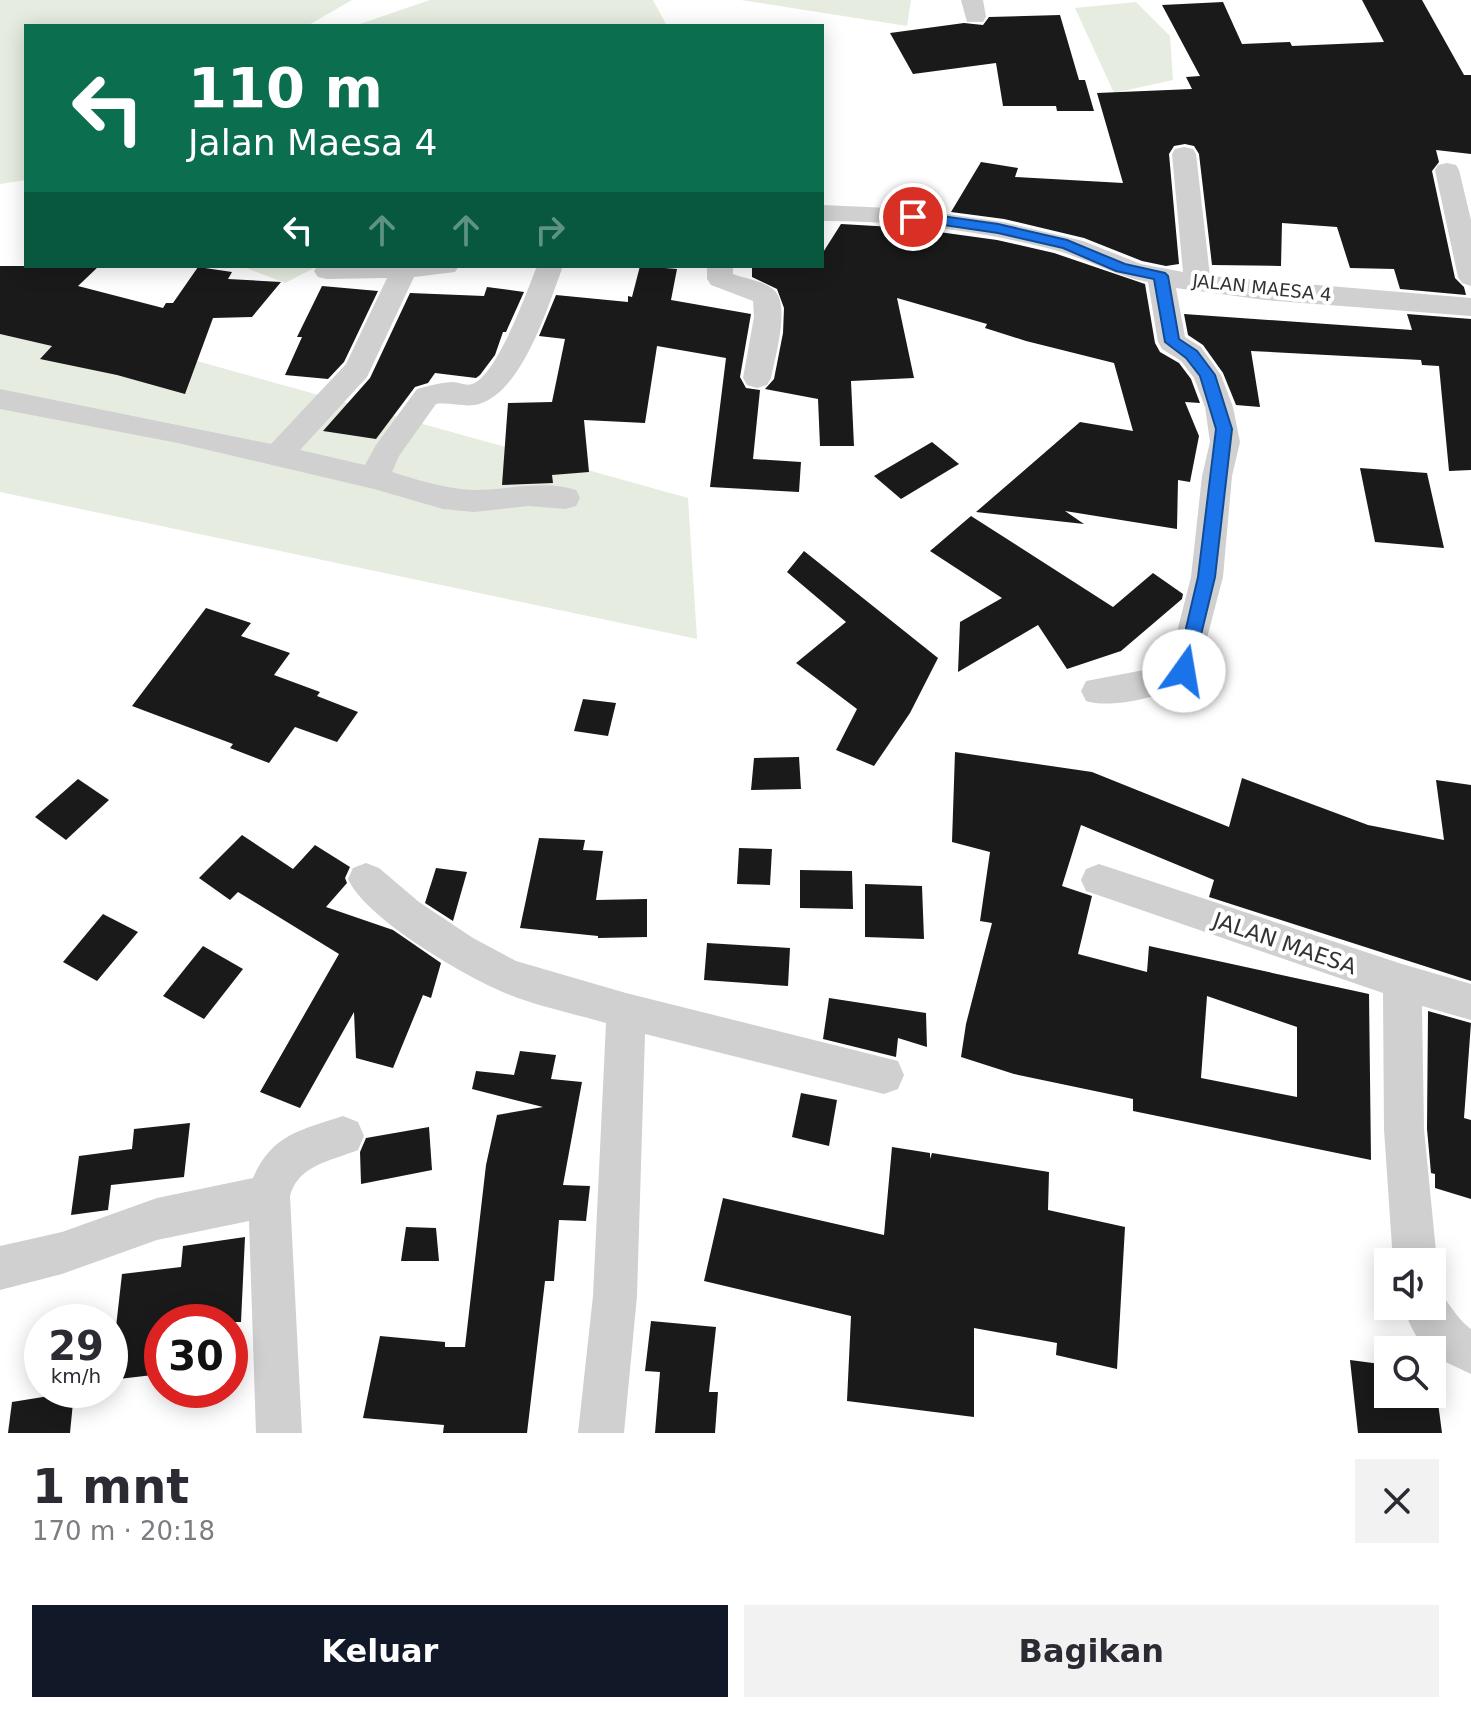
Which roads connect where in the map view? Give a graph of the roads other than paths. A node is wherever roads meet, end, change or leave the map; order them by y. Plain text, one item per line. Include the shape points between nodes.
1 (1184, 154) dead end
2 (1447, 170) dead end
3 (824, 213) edge
4 (418, 268) edge
5 (549, 268) edge
6 (720, 268) edge
7 (404, 269) junction
8 (327, 271) dead end
9 (1160, 276) junction
10 (1471, 277) edge
11 (1197, 281) junction
12 (1471, 307) edge
13 (757, 378) dead end
14 (0, 399) edge
15 (278, 455) junction
16 (374, 478) junction
17 (565, 498) dead end
18 (1098, 691) dead end
19 (366, 879) dead end
20 (1099, 880) dead end
21 (1402, 982) junction
22 (1471, 1002) edge
23 (626, 1011) junction
24 (884, 1075) dead end
25 (343, 1136) dead end
26 (269, 1196) junction
27 (1414, 1248) edge
28 (0, 1268) edge
29 (1429, 1320) edge
30 (1471, 1352) edge
31 (279, 1433) edge
32 (601, 1433) edge

1 - 11 street
2 - 10 street
3 - 9 street, JALAN MAESA 4 via 866,212 998,228
4 - 7 street
5 - 16 street via 530,318 490,387 473,396 427,396
6 - 13 street via 720,279 766,298 768,317
7 - 8 street
7 - 15 street via 357,370
9 - 11 street, JALAN MAESA 4
9 - 18 street via 1172,342 1191,354 1207,375 1224,429 1207,577 1184,671 1166,680
11 - 12 street, JALAN MAESA 4
14 - 15 street
15 - 16 street
16 - 17 street via 459,500
19 - 23 street via 406,914 508,976
20 - 21 street, JALAN MAESA
21 - 22 street, JALAN MAESA
21 - 27 street via 1404,1129
23 - 24 street
23 - 32 street via 615,1296
25 - 26 street via 288,1157 273,1175
26 - 28 street via 157,1219 62,1253
26 - 31 street
29 - 30 street via 1454,1346

